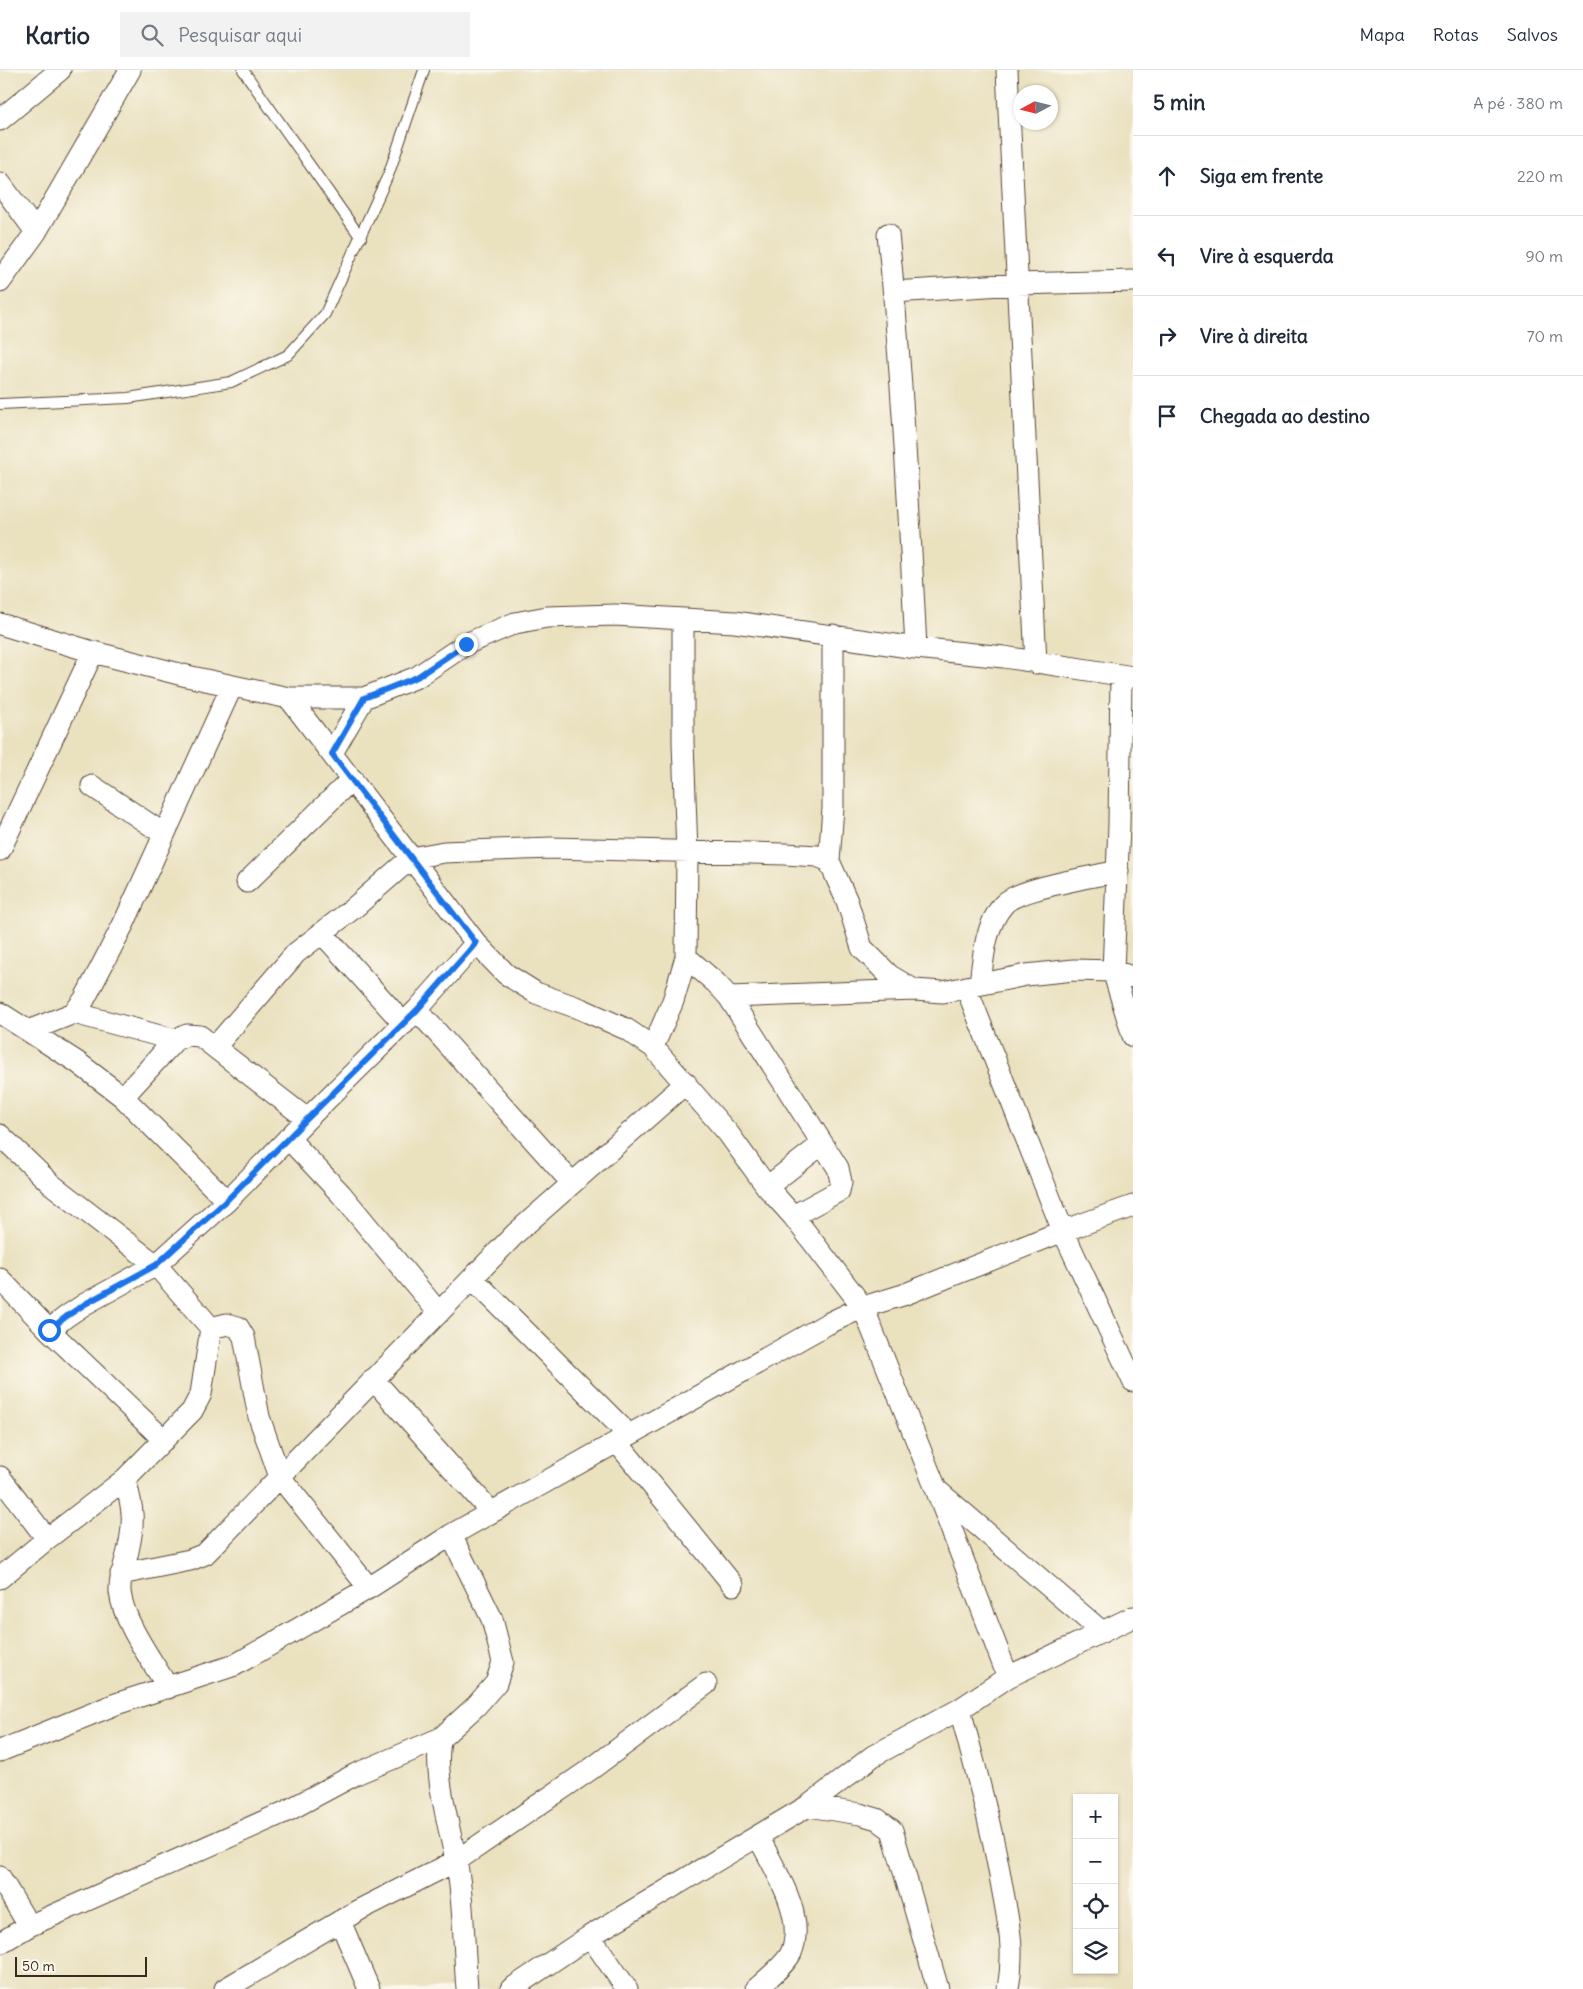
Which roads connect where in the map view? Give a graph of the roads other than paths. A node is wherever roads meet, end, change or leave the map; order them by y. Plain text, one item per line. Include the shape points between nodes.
1 (60, 70) edge
2 (130, 70) edge
3 (242, 70) edge
4 (424, 70) edge
5 (1007, 70) edge
6 (0, 120) edge
7 (0, 183) edge
8 (36, 232) junction
9 (888, 234) dead end
10 (360, 238) junction
11 (1133, 281) edge
12 (0, 282) edge
13 (1017, 284) junction
14 (894, 292) junction
15 (0, 404) edge
16 (683, 619) junction
17 (0, 624) edge
18 (832, 636) junction
19 (916, 648) junction
20 (93, 652) junction
21 (1036, 663) junction
22 (1127, 676) edge
23 (232, 686) junction
24 (289, 698) junction
25 (364, 698) junction
26 (332, 754) junction
27 (352, 779) junction
28 (92, 786) dead end
29 (164, 834) junction
30 (0, 850) edge
31 (687, 853) junction
32 (410, 858) junction
33 (829, 861) junction
34 (1118, 871) junction
35 (248, 882) dead end
36 (323, 934) junction
37 (476, 943) junction
38 (686, 958) junction
39 (1123, 974) edge
40 (973, 986) junction
41 (914, 990) junction
42 (729, 997) junction
43 (0, 1013) edge
44 (74, 1013) junction
45 (411, 1017) junction
46 (28, 1031) junction
47 (1133, 1036) edge
48 (175, 1040) junction
49 (214, 1047) junction
50 (653, 1047) junction
51 (686, 1082) junction
52 (123, 1097) junction
53 (307, 1119) junction
54 (0, 1136) edge
55 (288, 1138) junction
56 (822, 1144) junction
57 (572, 1183) junction
58 (767, 1187) junction
59 (226, 1201) junction
60 (1133, 1206) edge
61 (793, 1216) junction
62 (1063, 1231) junction
63 (156, 1265) junction
64 (0, 1279) edge
65 (473, 1279) junction
66 (863, 1307) junction
67 (439, 1313) junction
68 (211, 1328) junction
69 (49, 1330) junction
70 (1131, 1370) edge
71 (373, 1379) junction
72 (623, 1439) junction
73 (164, 1440) junction
74 (0, 1477) edge
75 (280, 1477) junction
76 (126, 1479) junction
77 (936, 1489) junction
78 (491, 1512) junction
79 (451, 1535) junction
80 (47, 1539) junction
81 (121, 1574) junction
82 (0, 1578) edge
83 (733, 1585) dead end
84 (368, 1588) junction
85 (1133, 1617) edge
86 (1102, 1632) junction
87 (1008, 1677) junction
88 (706, 1684) dead end
89 (168, 1688) junction
90 (960, 1709) junction
91 (441, 1738) junction
92 (0, 1751) edge
93 (808, 1806) junction
94 (758, 1836) junction
95 (456, 1861) junction
96 (0, 1877) edge
97 (340, 1922) junction
98 (29, 1926) junction
99 (590, 1936) junction
100 (0, 1943) edge
101 (225, 1989) edge
102 (369, 1989) edge
103 (467, 1989) edge
104 (511, 1989) edge
105 (627, 1989) edge
106 (756, 1989) edge
107 (938, 1989) edge
108 (1008, 1989) edge

1 - 6 street
2 - 8 street
3 - 10 lane
4 - 10 lane via 389,173
5 - 13 street
7 - 8 street
8 - 12 street
9 - 14 street
10 - 15 lane via 319,321 288,355 231,382 128,398
11 - 13 street
13 - 14 street
13 - 21 street
14 - 19 street
16 - 18 street via 735,622
16 - 25 street via 605,615 547,617 515,623 466,644 417,677
16 - 31 street
17 - 20 street
18 - 19 street
18 - 33 street via 833,808
19 - 21 street
20 - 23 street
20 - 30 street
21 - 22 street
22 - 34 street
23 - 24 street
23 - 29 street
24 - 25 street
24 - 26 street
25 - 26 street
26 - 27 street
27 - 32 street
27 - 35 street
28 - 29 street
29 - 44 street via 124,922 84,1000
31 - 32 street via 551,848 444,852
31 - 33 street via 785,854 817,856
31 - 38 street
32 - 36 street
32 - 37 street
33 - 41 street via 848,901 862,948 889,976
34 - 39 street
34 - 40 street via 1019,894 1004,903 993,921
36 - 45 street
36 - 49 street via 296,953
37 - 45 street
37 - 50 street via 506,974 536,993 626,1029
38 - 42 street
38 - 50 street via 674,1001
39 - 40 street via 1074,970 1026,974
39 - 47 street
40 - 41 street via 943,992
40 - 62 street
41 - 42 street
42 - 56 street
43 - 46 street
44 - 46 street
44 - 48 street
45 - 53 street
45 - 57 street
46 - 52 street
48 - 49 street via 187,1035 200,1036
48 - 52 street
49 - 53 street
50 - 51 street
51 - 57 street
51 - 58 street
52 - 59 street
53 - 55 street
54 - 63 street via 51,1184
55 - 59 street
55 - 67 street via 336,1187
56 - 58 street
56 - 61 street via 838,1168 839,1191
57 - 65 street via 516,1233
58 - 61 street
59 - 63 street
60 - 62 street
61 - 66 street
62 - 66 street via 902,1295
62 - 70 street
63 - 68 street
63 - 69 street via 85,1304
64 - 69 street
65 - 67 street
65 - 72 street
66 - 72 street
66 - 77 street
67 - 71 street
68 - 73 street via 201,1394 192,1411
68 - 75 street via 228,1324 238,1327 244,1337 259,1417
69 - 73 street
71 - 75 street
71 - 78 street
72 - 78 street
72 - 83 street
73 - 76 street
74 - 80 street
75 - 81 street via 205,1554
75 - 84 street
76 - 80 street
76 - 81 street via 134,1508
77 - 86 street
77 - 87 street
78 - 79 street
79 - 84 street
79 - 91 street via 492,1619 503,1662 496,1683
80 - 82 street
81 - 89 street via 120,1590 127,1618
84 - 89 street via 235,1665
85 - 86 street
86 - 87 street
87 - 90 street
88 - 95 street via 591,1769
89 - 92 street via 116,1704
90 - 93 street via 873,1756
90 - 108 street via 994,1838 1012,1942
91 - 95 street via 438,1760
91 - 98 street via 356,1774 287,1810
93 - 94 street
93 - 107 street via 860,1814 877,1819 892,1830
94 - 99 street
94 - 106 street via 790,1900 797,1929 791,1955
95 - 97 street
95 - 103 street
96 - 98 street
97 - 101 street
97 - 102 street
98 - 100 street
99 - 104 street
99 - 105 street

